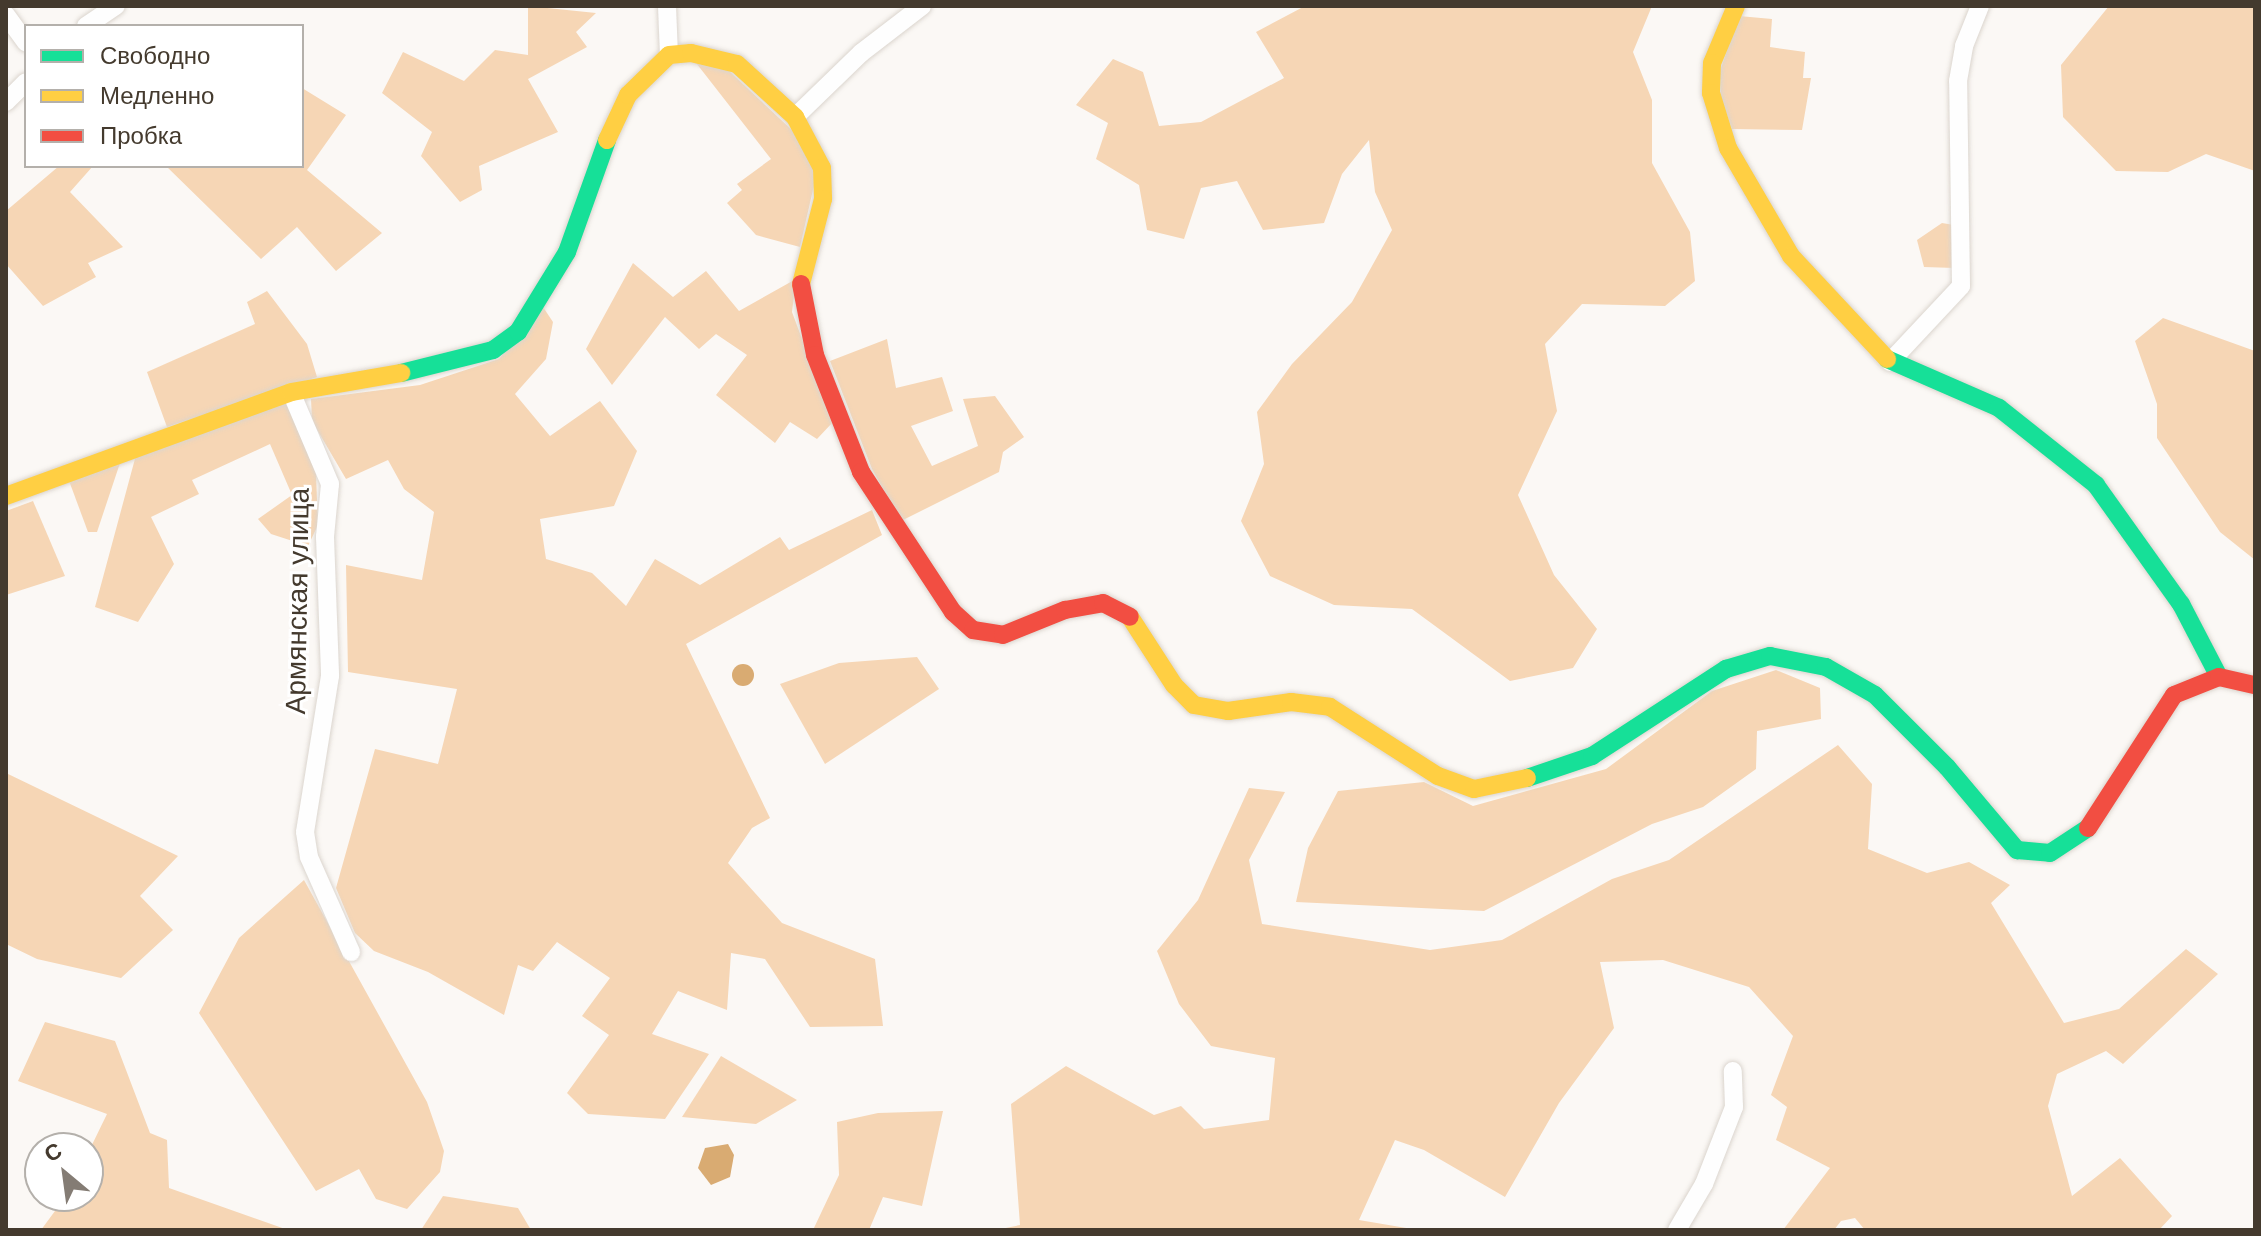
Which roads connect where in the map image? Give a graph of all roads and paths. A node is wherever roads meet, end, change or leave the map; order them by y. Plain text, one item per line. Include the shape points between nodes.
1 (116, 6) edge
2 (667, 6) edge
3 (922, 6) edge
4 (1736, 6) edge
5 (1980, 6) edge
6 (6, 15) edge
7 (89, 24) edge
8 (24, 40) edge
9 (669, 55) junction
10 (24, 84) edge
11 (6, 102) edge
12 (795, 117) junction
13 (1890, 362) junction
14 (291, 392) junction
15 (6, 496) edge
16 (2219, 677) junction
17 (2255, 685) edge
18 (351, 952) dead end
19 (1733, 1071) dead end
20 (1677, 1230) edge

1 - 7 street
2 - 9 street
3 - 12 street via 861,53
4 - 13 street via 1712,63 1711,93 1728,148 1791,256
5 - 13 street via 1964,46 1958,81 1961,286
6 - 8 street
9 - 12 street via 691,53 737,64
9 - 14 street via 628,95 615,117 567,252 518,332 493,350 464,359
10 - 11 street
12 - 16 street via 822,168 823,199 800,279 815,355 861,472 953,612 973,630 1003,635 1090,601 1103,603 1131,618 1174,685 1194,705 1228,711 1291,702 1330,707 1438,776 1474,789 1513,783 1592,756 1726,669 1770,656 1798,660 1826,667 1875,695 1947,767 1991,825 2017,850 2033,855 2050,853 2086,831 2174,695
13 - 16 street via 1999,408 2096,485 2181,604
14 - 15 street
14 - 18 street, Армянская улица via 330,484 325,537 330,676 305,832 309,857
16 - 17 street
19 - 20 street via 1734,1107 1704,1184

